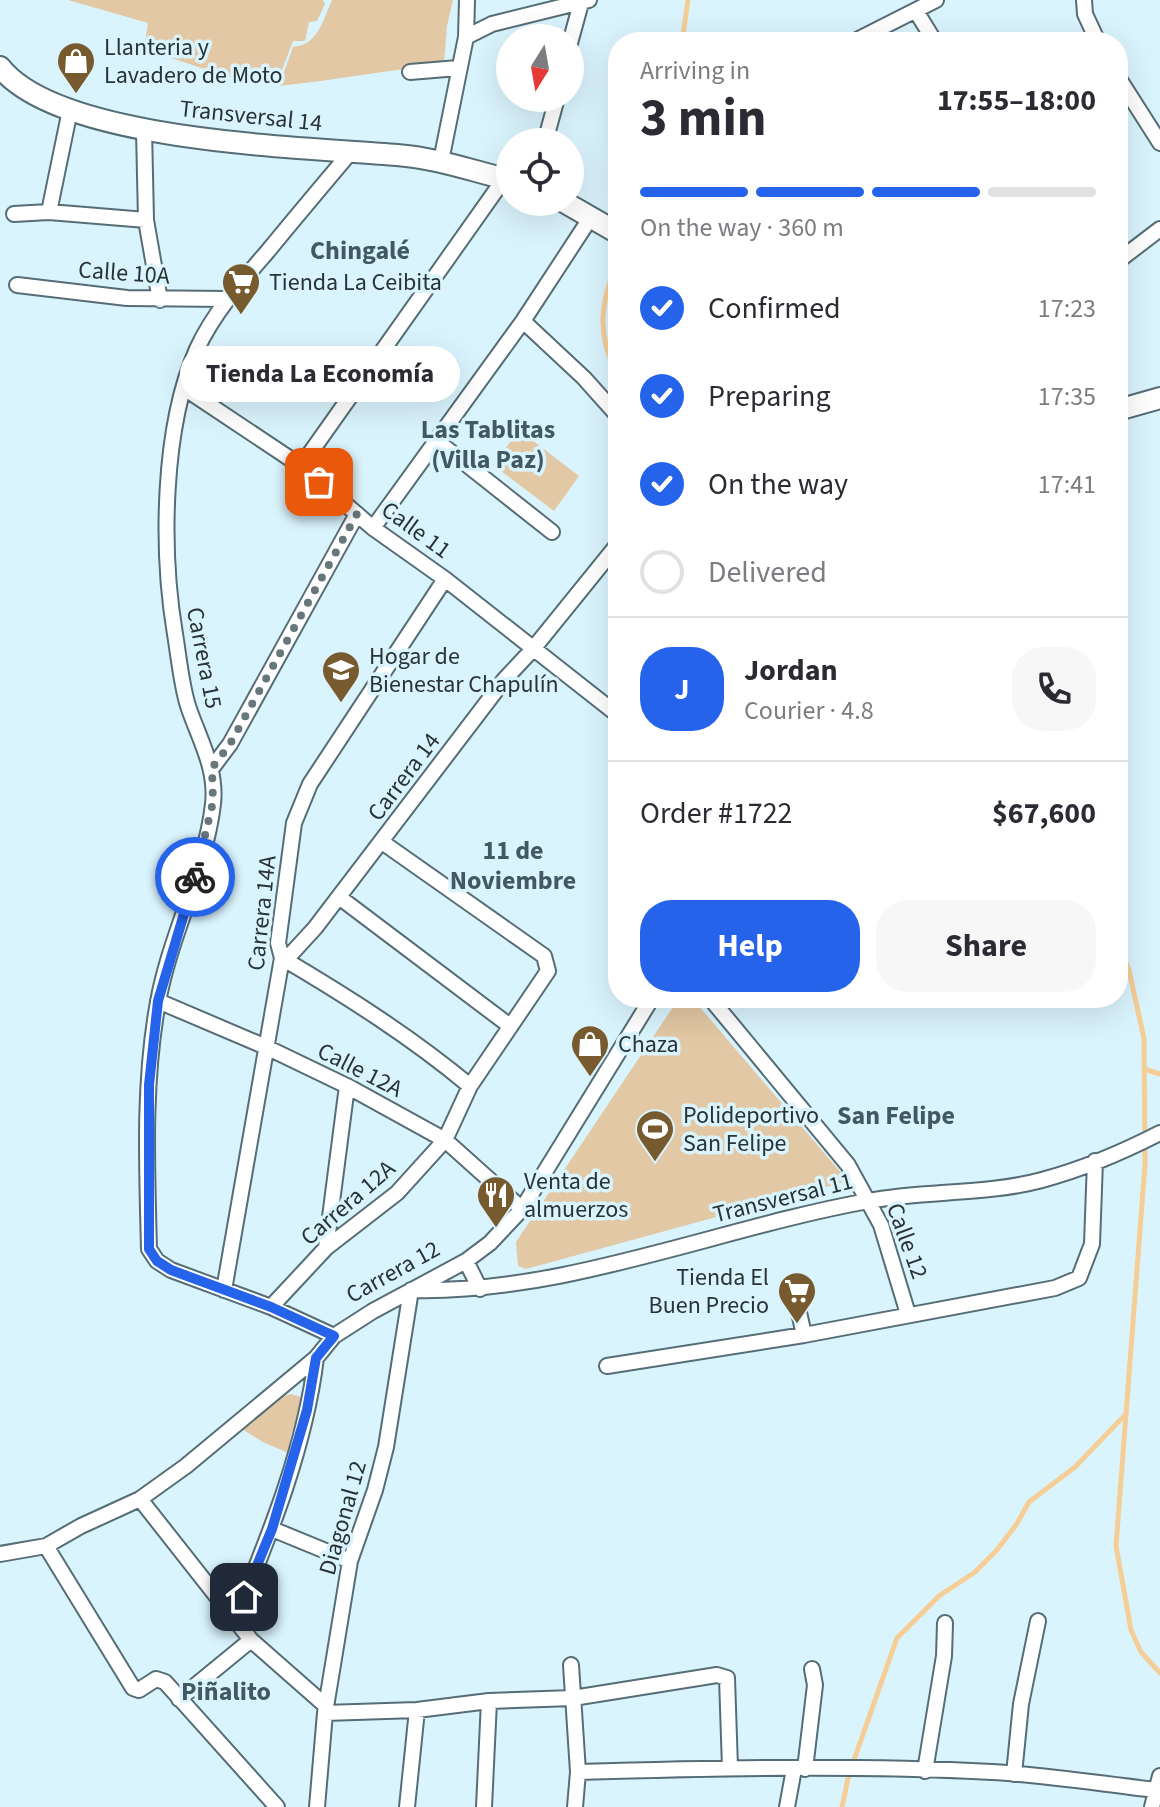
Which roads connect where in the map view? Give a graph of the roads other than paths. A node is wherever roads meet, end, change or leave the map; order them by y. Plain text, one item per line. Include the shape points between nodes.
1 (467, 0) edge
2 (936, 0) edge
3 (585, 2) edge
4 (1084, 7) edge
5 (916, 11) junction
6 (577, 24) edge
7 (873, 32) edge
8 (929, 32) edge
9 (1094, 32) edge
10 (466, 37) junction
11 (0, 67) edge
12 (458, 68) junction
13 (410, 72) dead end
14 (1128, 93) edge
15 (70, 110) junction
16 (144, 130) junction
17 (1160, 143) edge
18 (349, 154) junction
19 (441, 161) junction
20 (496, 177) edge
21 (496, 195) edge
22 (49, 212) junction
23 (584, 213) edge
24 (14, 214) dead end
25 (591, 217) junction
26 (146, 220) junction
27 (608, 227) edge
28 (1160, 229) edge
29 (1128, 253) edge
30 (17, 285) dead end
31 (227, 299) junction
32 (160, 300) junction
33 (523, 321) junction
34 (184, 388) junction
35 (1160, 398) edge
36 (608, 405) edge
37 (1128, 407) edge
38 (437, 441) junction
39 (301, 466) junction
40 (357, 514) junction
41 (373, 528) junction
42 (552, 532) dead end
43 (608, 556) edge
44 (445, 579) junction
45 (533, 649) junction
46 (608, 702) edge
47 (212, 768) junction
48 (382, 842) junction
49 (339, 897) junction
50 (282, 958) junction
51 (158, 1001) junction
52 (646, 1008) edge
53 (718, 1008) edge
54 (510, 1026) junction
55 (266, 1047) junction
56 (347, 1086) junction
57 (470, 1086) junction
58 (1160, 1133) edge
59 (445, 1140) junction
60 (1095, 1161) junction
61 (869, 1200) junction
62 (522, 1209) junction
63 (326, 1248) junction
64 (466, 1261) junction
65 (480, 1289) junction
66 (224, 1290) junction
67 (411, 1290) junction
68 (795, 1294) dead end
69 (271, 1307) junction
70 (908, 1314) junction
71 (804, 1335) junction
72 (334, 1336) junction
73 (316, 1358) junction
74 (607, 1366) dead end
75 (140, 1499) junction
76 (272, 1529) junction
77 (46, 1546) junction
78 (0, 1554) edge
79 (350, 1561) junction
80 (235, 1620) junction
81 (1038, 1621) dead end
82 (945, 1623) dead end
83 (251, 1640) junction
84 (571, 1665) dead end
85 (812, 1669) dead end
86 (573, 1698) junction
87 (179, 1699) junction
88 (489, 1701) junction
89 (326, 1709) junction
90 (417, 1710) junction
91 (730, 1768) junction
92 (799, 1769) junction
93 (925, 1771) junction
94 (578, 1772) junction
95 (1014, 1774) junction
96 (1158, 1783) edge
97 (277, 1807) edge
98 (317, 1807) edge
99 (407, 1807) edge
100 (484, 1807) edge
101 (575, 1807) edge
102 (787, 1807) edge
103 (1152, 1807) edge

1 - 10 street
2 - 5 street
3 - 6 street
3 - 10 street via 492,24
4 - 9 street
5 - 7 street
5 - 8 street
10 - 12 street
11 - 15 street, Transversal 14 via 33,95
12 - 13 street
12 - 19 street
14 - 17 street
15 - 16 street, Transversal 14
15 - 22 street
16 - 18 street, Transversal 14
16 - 26 street
18 - 19 street, Transversal 14
18 - 31 street, Carrera 15
19 - 20 street, Transversal 14
21 - 39 street
22 - 24 street
22 - 26 street
23 - 25 street
25 - 27 street
25 - 33 street
26 - 32 street
28 - 29 street
30 - 32 street, Calle 10A
31 - 32 street, Calle 10A
31 - 34 street, Carrera 15 via 198,348
33 - 36 street
33 - 38 street
34 - 39 street, Calle 11
34 - 47 street, Carrera 15 via 172,434 167,536 171,609 187,702
35 - 37 street
38 - 41 street
38 - 42 street
39 - 40 street, Calle 11
40 - 41 street, Calle 11
40 - 47 street
41 - 44 street, Calle 11
43 - 45 street, Carrera 14
44 - 45 street, Calle 11
44 - 50 street, Carrera 14A via 310,784 294,823 278,943
45 - 46 street, Calle 11
45 - 48 street, Carrera 14
47 - 51 street, Carrera 15 via 213,802 205,842
48 - 49 street, Carrera 14
48 - 54 street, Carrera 12A via 544,956 548,971
49 - 50 street, Carrera 14
49 - 54 street
50 - 55 street, Carrera 14A
50 - 57 street via 425,1048
51 - 55 street, Calle 12A
51 - 66 street, Carrera 15 via 149,1085 149,1249 171,1270
52 - 62 street, Carrera 12
53 - 61 street, Calle 12 via 848,1165
54 - 57 street, Carrera 12A
55 - 56 street, Calle 12A
55 - 66 street, Carrera 14A
56 - 59 street, Calle 12A
56 - 63 street
57 - 59 street, Carrera 12A
58 - 60 street, Transversal 11
59 - 62 street, Calle 12A
59 - 63 street, Carrera 12A via 397,1193
60 - 61 street, Transversal 11 via 1041,1180
60 - 70 street via 1092,1244 1079,1278 1044,1290
61 - 65 street, Transversal 11 via 520,1284
61 - 70 street, Calle 12
62 - 64 street, Carrera 12
63 - 69 street, Carrera 12A
64 - 65 street
64 - 67 street, Carrera 12
65 - 67 street, Transversal 11
66 - 69 street
67 - 72 street, Carrera 12
67 - 79 street, Diagonal 12 via 386,1447
68 - 71 street
69 - 72 street
70 - 71 street
71 - 74 street
72 - 73 street, Carrera 12
73 - 75 street, Carrera 12
73 - 76 street via 307,1410
75 - 77 street, Carrera 12
75 - 80 street
76 - 79 street
76 - 80 street
77 - 78 street, Carrera 12
77 - 87 street via 133,1688 139,1690 156,1679
79 - 89 street, Diagonal 12
80 - 83 street
81 - 95 street
82 - 93 street
83 - 87 street
83 - 89 street
84 - 86 street
85 - 92 street via 815,1685
86 - 88 street
86 - 91 street via 724,1676
86 - 94 street
87 - 97 street
88 - 90 street
88 - 100 street
89 - 90 street
89 - 98 street, Diagonal 12
90 - 99 street
91 - 92 street
91 - 94 street
92 - 93 street
92 - 102 street
93 - 95 street
94 - 101 street
95 - 96 street
96 - 103 street

